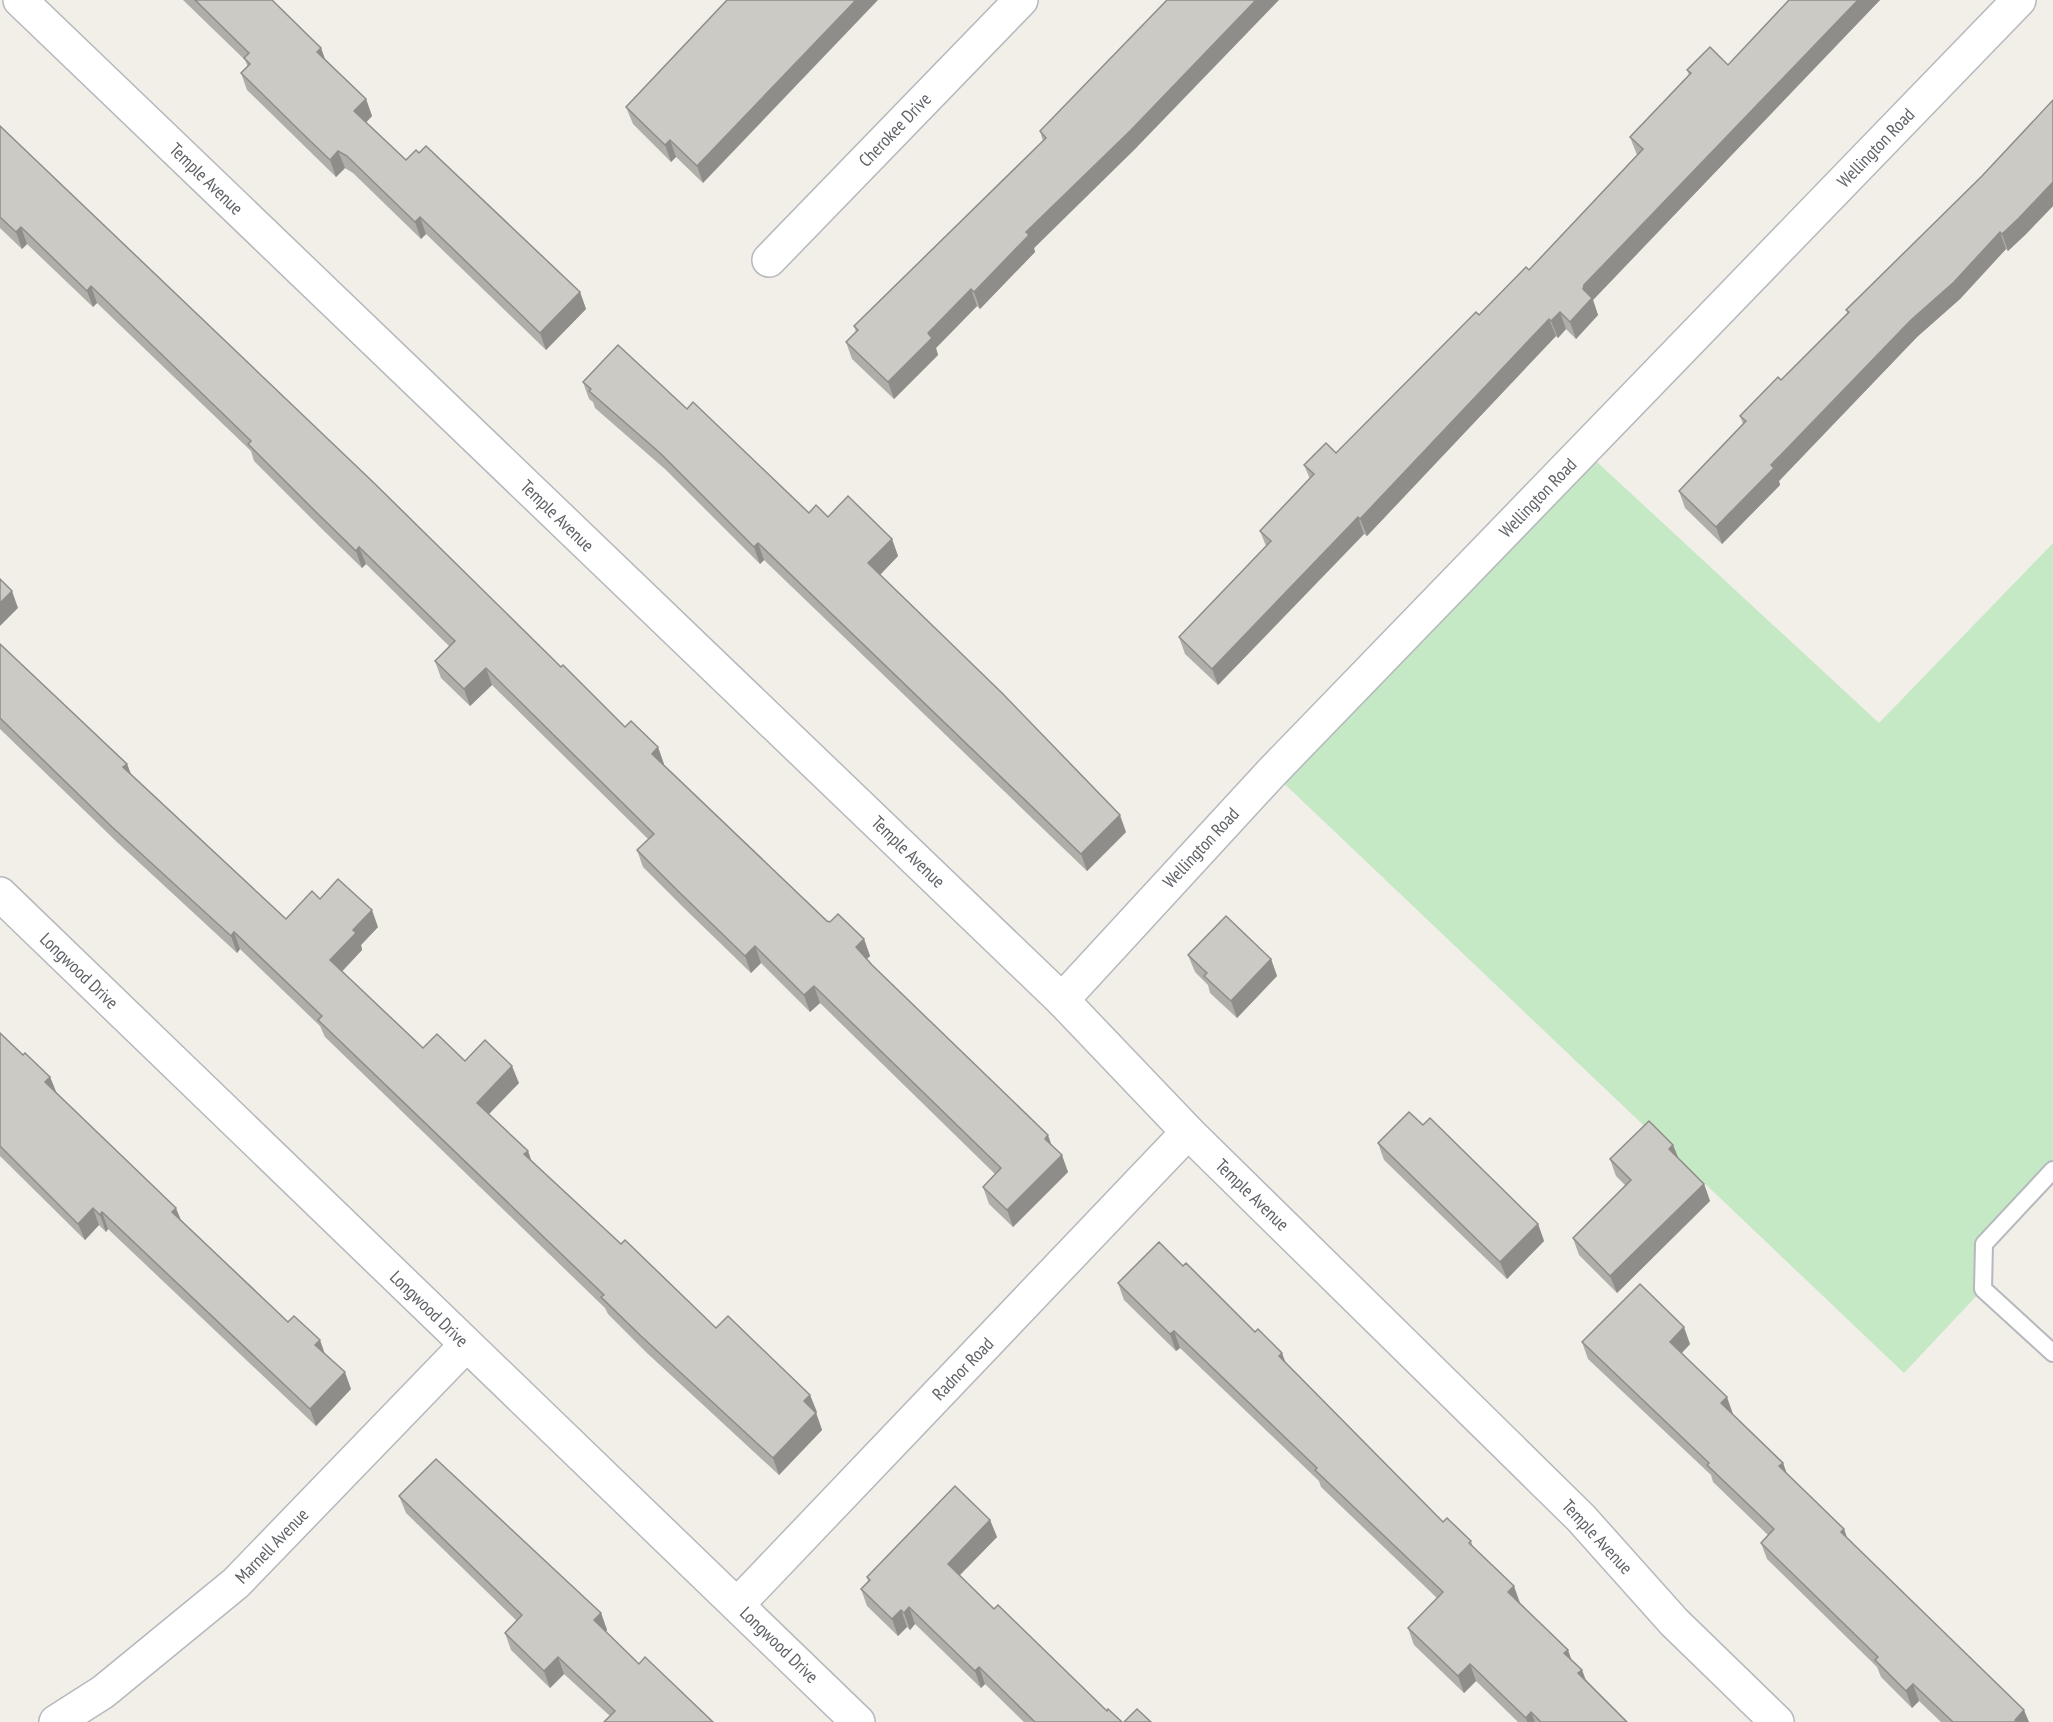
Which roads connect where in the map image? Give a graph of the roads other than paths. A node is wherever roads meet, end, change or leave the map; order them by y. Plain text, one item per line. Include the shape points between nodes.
1 (20, 0) edge
2 (1021, 0) edge
3 (2019, 0) edge
4 (769, 260) dead end
5 (0, 894) edge
6 (1062, 1000) junction
7 (1188, 1132) junction
8 (2053, 1170) edge
9 (466, 1345) junction
10 (2053, 1353) edge
11 (737, 1605) junction
12 (56, 1722) edge
13 (858, 1722) edge
14 (1777, 1722) edge

1 - 6 street, Temple Avenue
2 - 4 street, Cherokee Drive
3 - 6 street, Wellington Road via 1272,772
5 - 9 street, Longwood Drive
6 - 7 street, Temple Avenue
7 - 11 street, Radnor Road
7 - 14 street, Temple Avenue via 1581,1518 1674,1622
8 - 10 lane via 1984,1244 1983,1289
9 - 11 street, Longwood Drive
9 - 12 street, Marnell Avenue via 236,1584 103,1692
11 - 13 street, Longwood Drive

